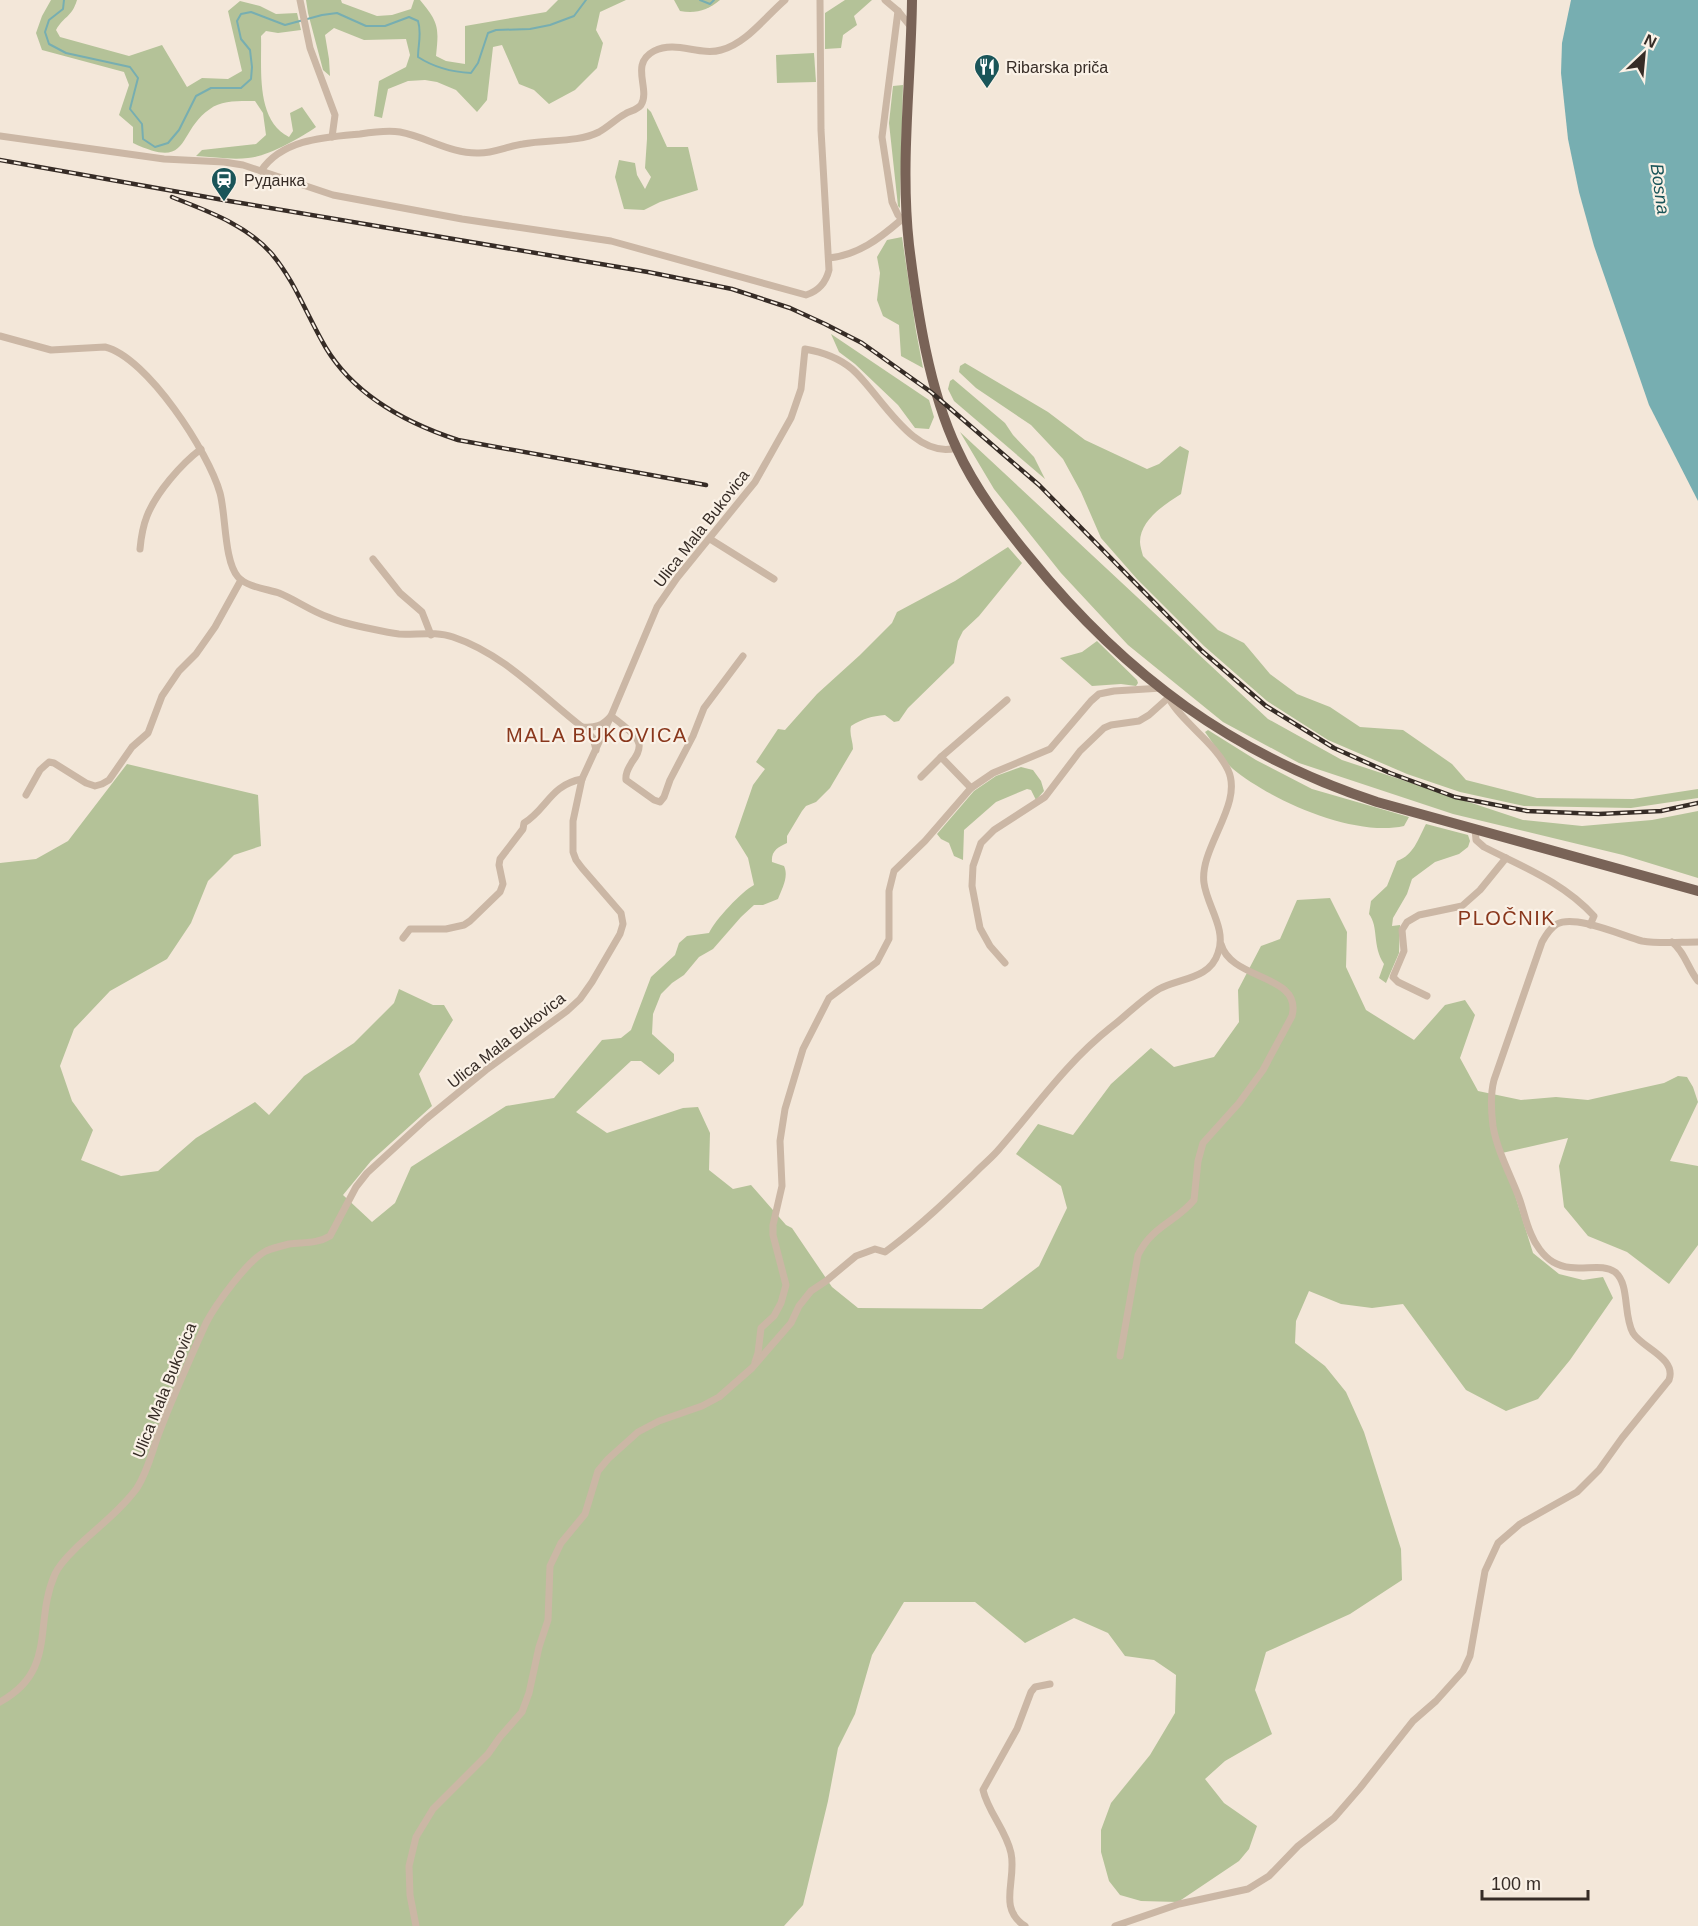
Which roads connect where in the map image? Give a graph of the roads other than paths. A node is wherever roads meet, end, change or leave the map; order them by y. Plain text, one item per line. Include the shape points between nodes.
1 (300, 0) edge
2 (785, 0) edge
3 (820, 0) edge
4 (885, 0) edge
5 (912, 0) edge
6 (898, 11) junction
7 (911, 27) junction
8 (0, 136) edge
9 (332, 137) junction
10 (261, 171) junction
11 (904, 222) junction
12 (829, 258) junction
13 (0, 336) edge
14 (957, 448) junction
15 (201, 449) junction
16 (710, 539) junction
17 (140, 549) dead end
18 (373, 559) dead end
19 (241, 579) junction
20 (774, 579) dead end
21 (431, 635) junction
22 (743, 656) dead end
23 (1166, 694) junction
24 (1007, 700) dead end
25 (611, 716) junction
26 (582, 727) junction
27 (596, 750) junction
28 (941, 757) junction
29 (921, 777) dead end
30 (582, 779) junction
31 (971, 788) junction
32 (26, 795) dead end
33 (1475, 829) junction
34 (1506, 858) junction
35 (1698, 891) edge
36 (1594, 916) junction
37 (1590, 925) junction
38 (1612, 929) junction
39 (403, 938) dead end
40 (1220, 941) junction
41 (1672, 942) junction
42 (1698, 942) edge
43 (1005, 963) dead end
44 (1698, 981) edge
45 (1427, 996) dead end
46 (1120, 1356) dead end
47 (752, 1368) junction
48 (1050, 1684) dead end
49 (0, 1702) edge
50 (416, 1926) edge
51 (1025, 1926) edge
52 (1115, 1926) edge

1 - 9 street via 304,26 335,115
2 - 9 street via 728,48 712,51 670,47 648,55 641,70 640,106 590,135 476,154 400,132
3 - 12 street via 821,130
4 - 6 street
5 - 7 main road
6 - 7 street
6 - 11 street via 882,137 892,202
7 - 11 main road
8 - 10 street via 164,159 224,162
9 - 10 street via 301,143 279,153
10 - 12 street via 333,195 375,204 611,241 796,293 812,293 821,286 828,277
11 - 12 street via 861,250
11 - 14 main road via 929,361 940,405
13 - 15 street via 51,350 105,347 118,352 145,374
14 - 16 street, Ulica Mala Bukovica via 940,450 920,441 850,368 825,354 805,349 801,389 791,418 755,482
14 - 23 main road via 990,506 1040,570 1116,650
15 - 17 street via 150,508
15 - 19 street via 220,493 230,562
16 - 20 street
16 - 25 street, Ulica Mala Bukovica via 657,607
18 - 21 street via 400,593 422,612
19 - 21 street via 340,621 398,634
19 - 32 street via 215,627 162,696 147,733 108,780 94,786 49,762
21 - 26 street via 450,636 490,653
22 - 25 street via 704,708 660,802 626,780 639,750 638,740
23 - 31 street via 1099,694 1050,749 993,773
23 - 33 main road via 1228,735 1301,774 1377,802
23 - 40 street via 1208,742 1230,775 1229,800 1204,871
23 - 43 street via 1149,715 1104,728 1080,751 1045,797 981,843 973,866 972,886 980,928
24 - 28 street
25 - 26 street via 598,727
25 - 27 street, Ulica Mala Bukovica
26 - 27 street via 593,738
27 - 30 street, Ulica Mala Bukovica
28 - 29 street
28 - 31 street
30 - 39 street via 554,793 524,823 500,859 503,884 496,897 464,925 410,929
30 - 49 street, Ulica Mala Bukovica via 573,821 573,852 621,913 623,924 592,982 567,1011 486,1070 367,1173 330,1236 266,1251 231,1286 206,1323 145,1473 109,1518 55,1573 36,1666 27,1682
31 - 47 street via 894,871 886,947 877,962 829,998 803,1049 785,1109 780,1141 783,1186 773,1225 786,1285 774,1316 761,1328
33 - 34 street via 1476,840
33 - 35 main road
34 - 36 street via 1568,891
34 - 45 street via 1462,906 1419,915 1402,930 1404,951 1393,977
36 - 37 street
36 - 38 street
37 - 38 street
37 - 52 street via 1561,922 1554,925 1542,942 1494,1080 1493,1124 1497,1144 1539,1248 1562,1266 1601,1268 1616,1273 1624,1290 1632,1331 1662,1357 1670,1368 1669,1380 1599,1470 1577,1492 1520,1524 1498,1542 1485,1571 1470,1656 1463,1671 1413,1721 1334,1818 1298,1846 1269,1876 1248,1889 1179,1904
38 - 41 street via 1642,940
40 - 46 street via 1224,953 1243,969 1289,993 1294,1007 1292,1016 1263,1070 1203,1143 1194,1200 1142,1246
40 - 47 street via 1218,954 1204,973 1159,990 1089,1045 999,1150 935,1211 885,1251 875,1249 856,1256 811,1291 791,1323
41 - 42 street
41 - 44 street via 1681,950
47 - 50 street via 710,1401 638,1432 598,1471 585,1515 561,1543 550,1566 548,1620 522,1712 488,1754 433,1809 416,1838 409,1866
48 - 51 street via 1035,1687 1031,1692 1017,1728 983,1790 1011,1854 1009,1904 1015,1918

